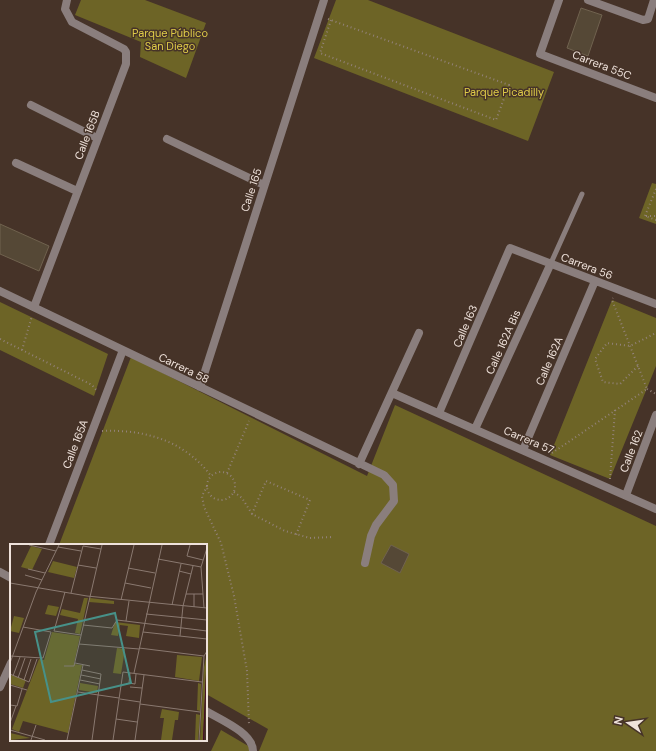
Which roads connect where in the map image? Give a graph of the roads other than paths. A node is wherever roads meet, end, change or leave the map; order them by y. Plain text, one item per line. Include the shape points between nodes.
1 (67, 0) edge
2 (324, 0) edge
3 (559, 0) edge
4 (588, 0) edge
5 (654, 0) edge
6 (656, 98) edge
7 (31, 105) dead end
8 (97, 138) junction
9 (167, 139) dead end
10 (16, 163) dead end
11 (264, 185) junction
12 (77, 191) junction
13 (582, 194) dead end
14 (510, 248) joint
15 (551, 264) junction
16 (595, 281) junction
17 (0, 291) edge
18 (656, 304) edge
19 (34, 307) junction
20 (419, 333) dead end
21 (123, 350) junction
22 (200, 387) junction
23 (392, 393) junction
24 (439, 413) junction
25 (656, 414) edge
26 (476, 429) junction
27 (523, 450) junction
28 (359, 464) junction
29 (626, 495) junction
30 (656, 509) edge
31 (49, 544) edge
32 (365, 563) dead end
33 (0, 572) edge
34 (10, 577) edge
35 (10, 665) edge
36 (0, 687) edge
37 (207, 712) edge
38 (253, 751) edge

1 - 8 street, Calle 165B via 65,9 72,22 126,52 126,64
2 - 11 street, Calle 165
3 - 6 street, Carrera 55C via 540,54
4 - 5 street via 643,20 648,18
7 - 8 street
8 - 12 street, Calle 165B
9 - 11 street
10 - 12 street
11 - 22 street, Calle 165
12 - 19 street, Calle 165B
13 - 15 lane
14 - 15 street, Carrera 56
14 - 24 street, Calle 163
15 - 16 street, Carrera 56
15 - 26 street, Calle 162A Bis
16 - 18 street, Carrera 56
16 - 27 street, Calle 162A
17 - 19 street, Carrera 58
19 - 21 street, Carrera 58
20 - 23 street
21 - 22 street, Carrera 58
21 - 31 street, Calle 165A
22 - 28 street, Carrera 58
23 - 24 street, Carrera 57
23 - 28 street
24 - 26 street, Carrera 57
25 - 29 street, Calle 162
26 - 27 street, Carrera 57
27 - 29 street, Carrera 57
28 - 32 street, Carrera 58 via 384,475 393,485 394,501 376,525
29 - 30 street, Carrera 57
33 - 34 street
35 - 36 street
37 - 38 street via 247,736 253,744

